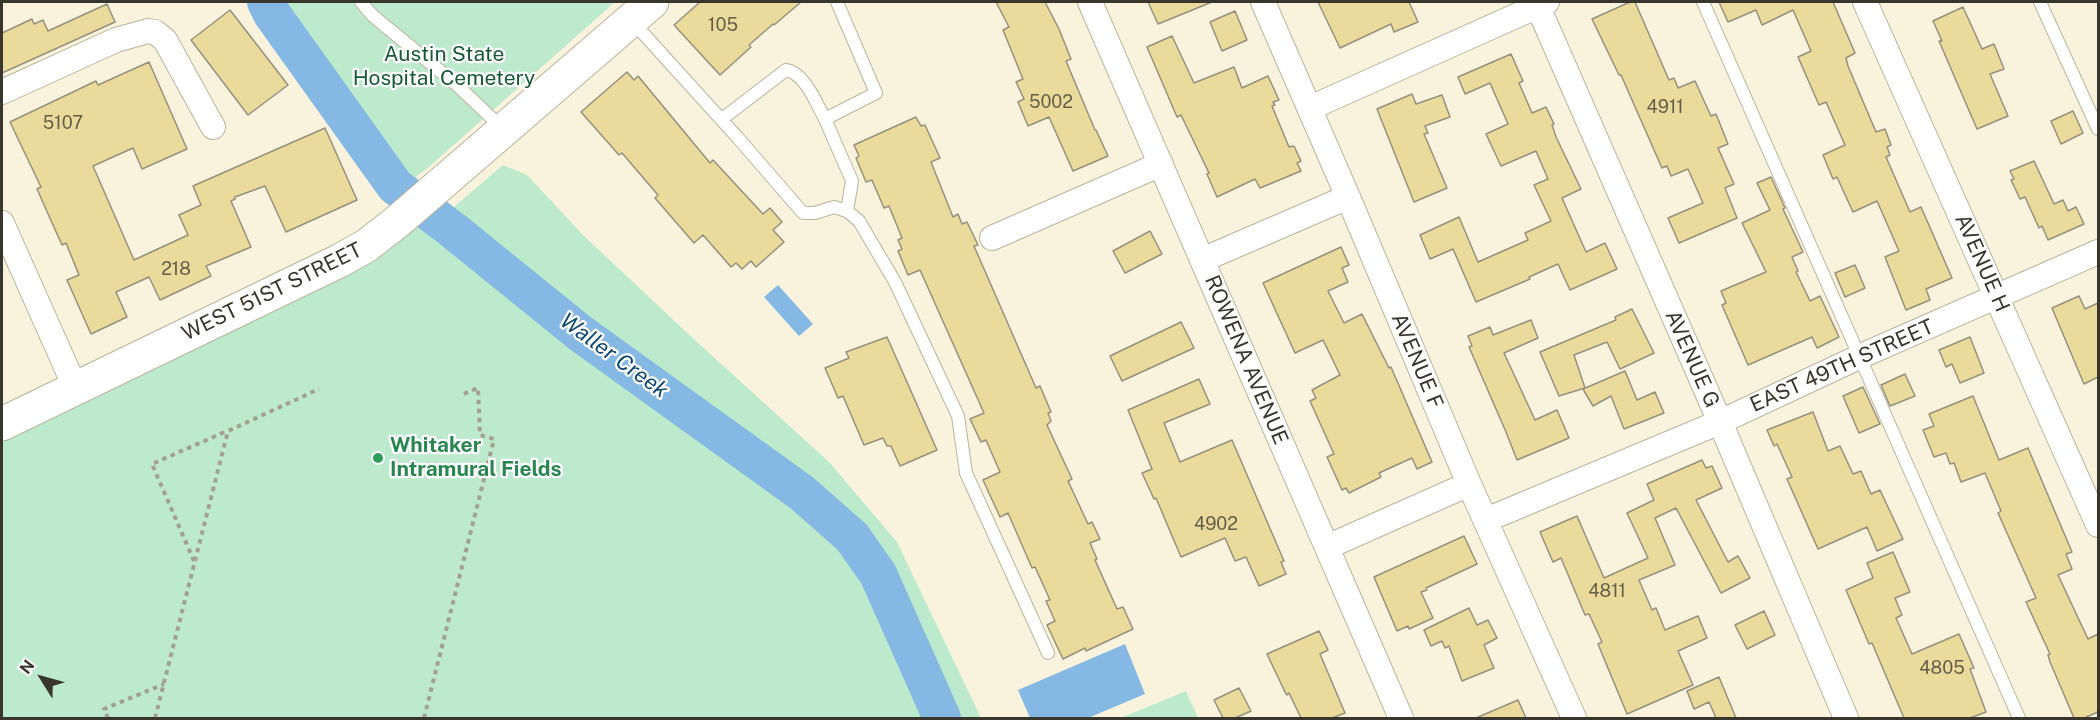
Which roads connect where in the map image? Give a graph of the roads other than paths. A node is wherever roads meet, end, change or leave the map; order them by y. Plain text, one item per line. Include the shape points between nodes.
1 (362, 2) edge
2 (837, 2) edge
3 (1090, 2) edge
4 (1263, 2) edge
5 (1703, 2) edge
6 (1865, 2) edge
7 (2040, 2) edge
8 (1540, 3) edge
9 (642, 11) edge
10 (2, 92) edge
11 (1310, 108) junction
12 (722, 119) junction
13 (825, 119) junction
14 (213, 128) dead end
15 (2098, 129) edge
16 (503, 130) junction
17 (1161, 164) junction
18 (1348, 197) junction
19 (847, 211) junction
20 (2, 224) edge
21 (992, 238) dead end
22 (2098, 252) edge
23 (1202, 260) junction
24 (1997, 298) junction
25 (1861, 357) junction
26 (75, 387) junction
27 (1720, 422) junction
28 (2, 424) edge
29 (1469, 484) junction
30 (1486, 520) junction
31 (2098, 525) edge
32 (1327, 547) junction
33 (1047, 654) dead end
34 (1401, 718) edge
35 (1574, 718) edge
36 (1846, 718) edge
37 (2019, 718) edge

1 - 16 lane
2 - 13 lane via 876,93
3 - 17 street, ROWENA AVENUE
4 - 11 street, AVENUE F
5 - 25 lane
6 - 24 street, AVENUE H
7 - 15 lane
8 - 11 street
8 - 27 street, AVENUE G
9 - 12 lane
9 - 16 main road, WEST 51ST STREET
10 - 14 street via 116,40 154,32 165,40
11 - 18 street, AVENUE F
12 - 13 lane via 786,70 799,76
12 - 19 lane via 803,213 834,207
13 - 19 lane via 852,181
16 - 26 main road, WEST 51ST STREET via 366,246
17 - 21 street
17 - 23 street, ROWENA AVENUE
18 - 23 street
18 - 29 street, AVENUE F
19 - 33 lane via 859,221 895,282 958,416 966,473
20 - 26 street
22 - 24 street, EAST 49TH STREET
23 - 32 street, ROWENA AVENUE
24 - 25 street, EAST 49TH STREET
24 - 31 street, AVENUE H
25 - 27 street, EAST 49TH STREET
25 - 37 lane
26 - 28 main road, WEST 51ST STREET
27 - 30 street, EAST 49TH STREET
27 - 36 street, AVENUE G
29 - 30 street, AVENUE F
29 - 32 street
30 - 35 street, AVENUE F
32 - 34 street, ROWENA AVENUE

